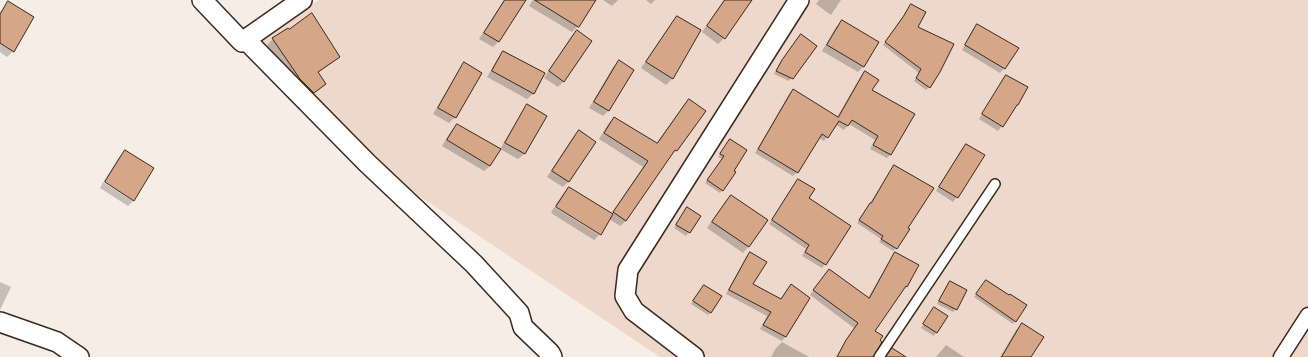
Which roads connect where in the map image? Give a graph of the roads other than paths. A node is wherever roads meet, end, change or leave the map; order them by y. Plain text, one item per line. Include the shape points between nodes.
1 (202, 0) edge
2 (302, 0) edge
3 (799, 0) edge
4 (246, 40) junction
5 (996, 184) dead end
6 (1308, 316) edge
7 (0, 322) edge
8 (79, 357) edge
9 (552, 357) edge
10 (694, 357) edge
11 (879, 357) edge
12 (1281, 357) edge

1 - 4 street via 242,42
2 - 4 street
3 - 10 street via 628,270 625,296 634,311
4 - 9 street via 368,163 474,264 519,313 523,327
5 - 11 lane
6 - 12 street
7 - 8 street via 57,342

